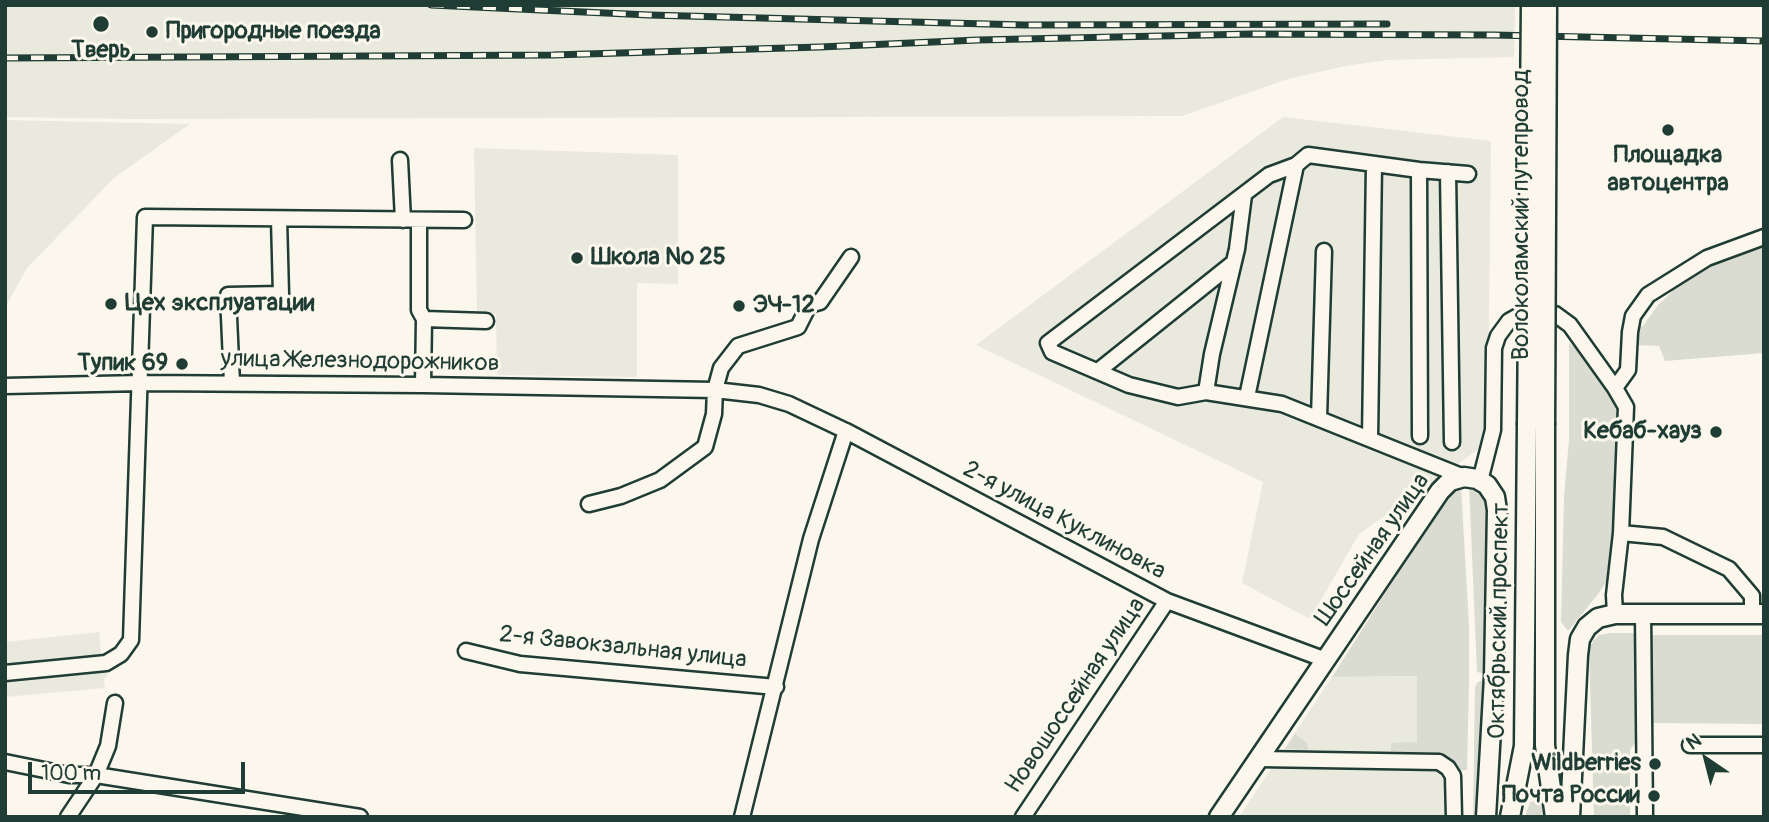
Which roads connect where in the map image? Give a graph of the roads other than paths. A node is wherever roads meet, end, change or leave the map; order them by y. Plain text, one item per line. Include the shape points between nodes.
1 (1531, 5) edge
2 (1547, 5) edge
3 (400, 160) dead end
4 (1374, 164) junction
5 (1296, 165) junction
6 (1419, 170) junction
7 (1448, 172) junction
8 (1468, 174) dead end
9 (1244, 195) junction
10 (279, 219) junction
11 (402, 220) junction
12 (419, 220) junction
13 (464, 220) dead end
14 (1764, 237) edge
15 (1324, 251) dead end
16 (852, 257) dead end
17 (1233, 263) junction
18 (424, 319) junction
19 (486, 321) dead end
20 (1098, 371) junction
21 (141, 383) junction
22 (232, 383) junction
23 (423, 385) junction
24 (5, 386) edge
25 (1615, 388) junction
26 (715, 390) junction
27 (1206, 392) junction
28 (1247, 397) junction
29 (789, 404) joint
30 (1320, 418) junction
31 (1536, 425) junction
32 (846, 430) junction
33 (1420, 436) dead end
34 (1370, 439) junction
35 (1452, 442) dead end
36 (1472, 479) junction
37 (589, 504) dead end
38 (1621, 533) junction
39 (1167, 601) junction
40 (1643, 613) junction
41 (1615, 614) junction
42 (1758, 614) edge
43 (466, 651) dead end
44 (1326, 660) junction
45 (5, 673) edge
46 (776, 687) junction
47 (115, 703) dead end
48 (1319, 743) dead end
49 (1690, 745) dead end
50 (1764, 746) edge
51 (1260, 759) junction
52 (1319, 759) junction
53 (5, 762) edge
54 (96, 775) junction
55 (1573, 787) junction
56 (1552, 792) junction
57 (68, 817) edge
58 (360, 817) edge
59 (742, 817) edge
60 (1023, 817) edge
61 (1219, 817) edge
62 (1454, 817) edge
63 (1486, 817) edge
64 (1510, 817) edge
65 (1555, 817) edge
66 (1570, 817) edge
67 (1645, 817) edge

1 - 31 main road, Волоколамский путепровод, bridge
2 - 31 main road, Волоколамский путепровод, bridge
3 - 11 street
4 - 5 street via 1308,155
4 - 6 street
4 - 34 street
5 - 9 street via 1269,175
5 - 28 street
6 - 7 street
6 - 33 street
7 - 8 street
7 - 35 street
9 - 17 street
9 - 20 street via 1048,343 1052,352
10 - 11 street
10 - 21 street via 145,217
10 - 22 street via 281,294 228,295
11 - 12 street
12 - 13 street
12 - 18 street via 419,310
14 - 25 street via 1707,258 1648,295 1633,316 1628,370
15 - 30 street
16 - 26 street via 820,302 809,305 798,327 738,346 721,368
17 - 20 street
17 - 27 street
18 - 19 street
18 - 23 street
20 - 27 street via 1129,385 1178,397
21 - 22 street, улица Железнодорожников
21 - 24 street, улица Железнодорожников
21 - 45 street via 131,640 121,654 106,663
22 - 23 street, улица Железнодорожников
23 - 26 street, улица Железнодорожников
25 - 36 street via 1560,317 1537,310 1514,318 1501,330 1494,348 1493,430
25 - 38 street via 1626,407
26 - 29 street, улица Железнодорожников
26 - 37 street via 705,447 660,480
27 - 28 street
28 - 30 street
29 - 32 street, 2-я улица Куклиновка
30 - 34 street
31 - 56 main road, Октябрьский проспект via 1545,745
31 - 64 main road, Октябрьский проспект via 1524,746
32 - 39 street, 2-я улица Куклиновка
32 - 46 street, 2-я Завокзальная улица via 811,539
34 - 36 street
36 - 44 main road, Шоссейная улица via 1450,481 1440,491
36 - 63 main road via 1492,491 1497,510
38 - 41 street
38 - 42 street via 1663,537 1729,569 1752,596
39 - 44 street, 2-я улица Куклиновка
39 - 60 street, Новошоссейная улица
40 - 41 main road
40 - 42 main road
40 - 67 street
41 - 55 main road via 1592,622 1580,639
43 - 46 street, 2-я Завокзальная улица via 520,664
44 - 51 main road, Шоссейная улица
46 - 59 street, 2-я Завокзальная улица
47 - 54 street
48 - 52 street
49 - 50 street
51 - 52 street
51 - 61 main road, Шоссейная улица
52 - 62 street via 1439,762 1453,776
53 - 54 street via 69,775
54 - 57 street
54 - 58 street
55 - 56 main road via 1564,795
55 - 66 main road
56 - 65 main road, Октябрьский проспект

